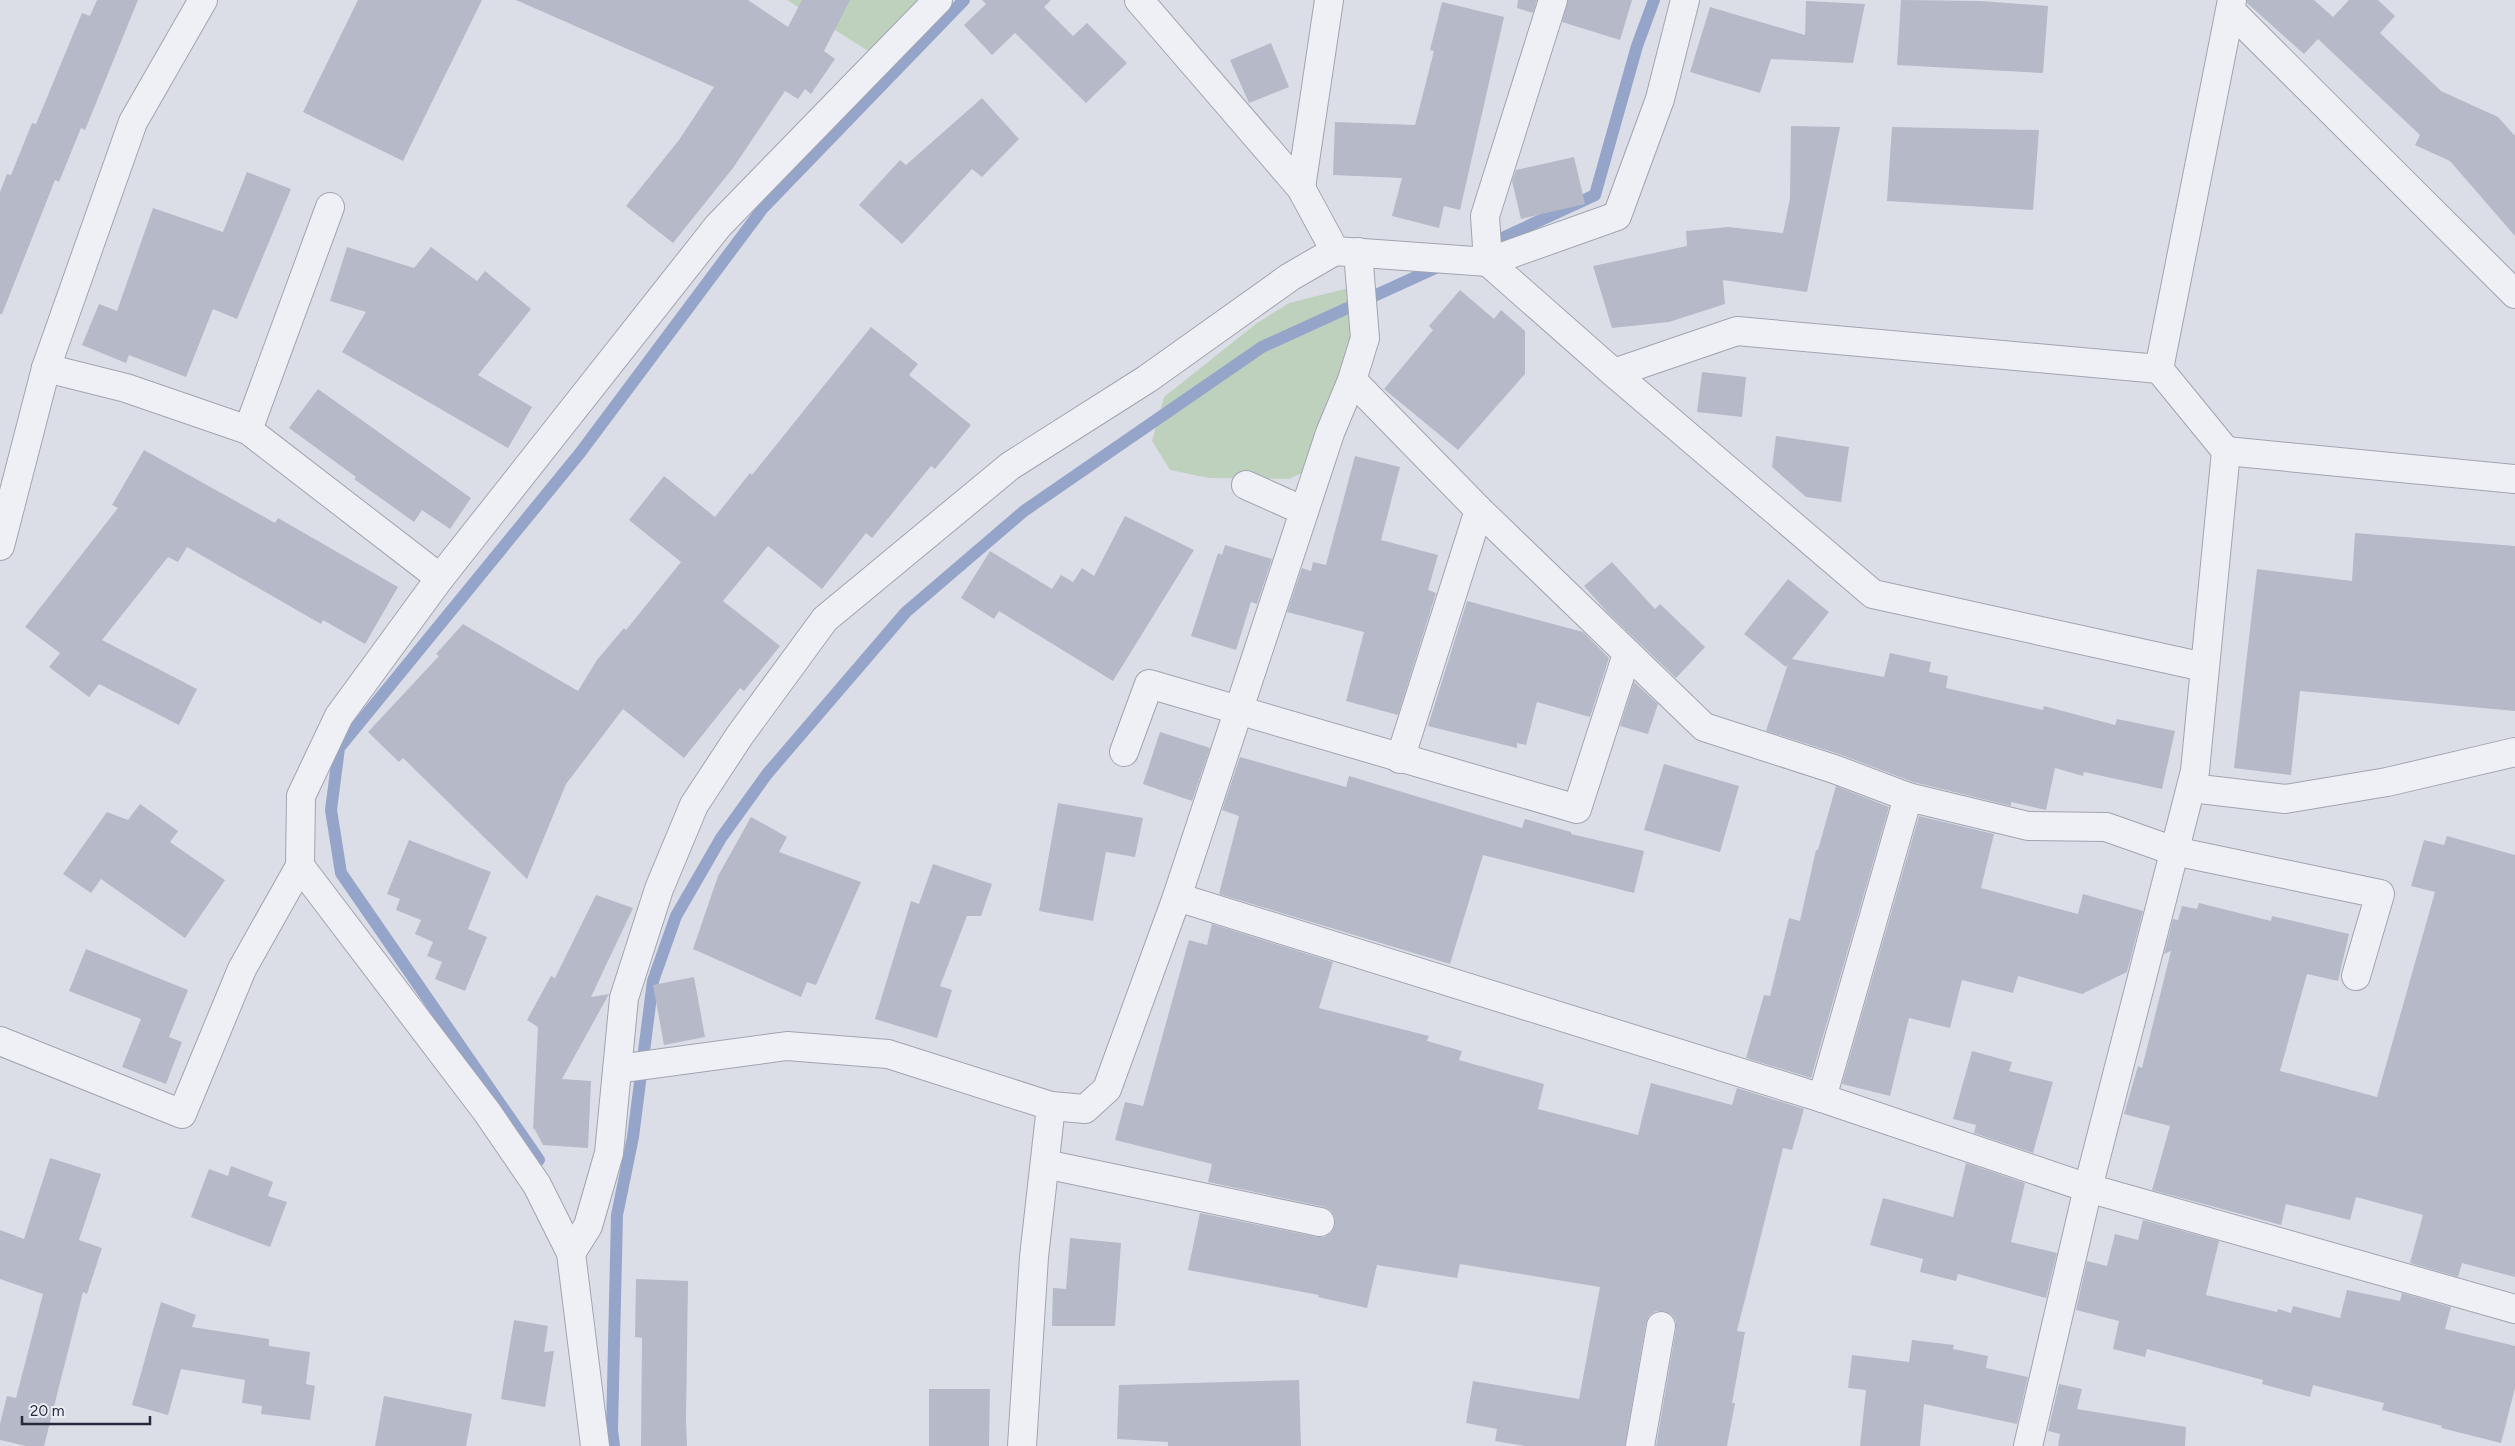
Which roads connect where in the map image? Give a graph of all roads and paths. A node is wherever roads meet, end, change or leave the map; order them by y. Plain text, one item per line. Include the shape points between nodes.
1 (203, 0) edge
2 (938, 0) edge
3 (1139, 0) edge
4 (1329, 0) edge
5 (1553, 0) edge
6 (1685, 0) edge
7 (2231, 6) edge
8 (1301, 188) junction
9 (330, 207) dead end
10 (1347, 252) junction
11 (1488, 262) junction
12 (2515, 294) edge
13 (46, 368) junction
14 (2159, 369) junction
15 (1614, 373) junction
16 (1352, 380) junction
17 (248, 430) junction
18 (2226, 450) junction
19 (2515, 479) edge
20 (1246, 485) dead end
21 (1478, 510) junction
22 (1304, 511) junction
23 (0, 546) edge
24 (440, 578) junction
25 (1627, 654) junction
26 (2204, 667) junction
27 (1238, 711) junction
28 (1124, 752) dead end
29 (2515, 752) edge
30 (1400, 759) junction
31 (2190, 788) junction
32 (1908, 797) junction
33 (2174, 851) junction
34 (300, 866) junction
35 (1177, 897) junction
36 (2356, 976) dead end
37 (0, 1042) edge
38 (617, 1068) junction
39 (1822, 1098) junction
40 (1051, 1106) junction
41 (1045, 1164) junction
42 (2088, 1188) junction
43 (1320, 1222) dead end
44 (571, 1253) junction
45 (2515, 1309) edge
46 (1661, 1326) dead end
47 (596, 1446) edge
48 (1022, 1446) edge
49 (1640, 1446) edge
50 (2028, 1446) edge

1 - 13 street via 133,122
2 - 24 street via 718,226
3 - 8 street
4 - 8 street
5 - 11 street via 1485,216
6 - 11 street via 1660,99 1617,216
7 - 12 street
7 - 14 street
8 - 10 street
9 - 17 street
10 - 11 street
10 - 16 street via 1365,338
10 - 38 street via 1290,276 1147,379 1010,466 825,619 740,735 694,805 659,889 624,998
11 - 15 street
13 - 17 street via 126,388
13 - 23 street
14 - 15 street via 1737,331
14 - 18 street
15 - 26 street via 1873,594
16 - 21 street
16 - 22 street
17 - 24 street
18 - 19 street
18 - 26 street
20 - 22 street
21 - 25 street
21 - 30 street
22 - 27 street
24 - 34 street via 339,716 301,796
25 - 30 street via 1577,809
25 - 32 street via 1704,726
26 - 31 street via 2195,771
27 - 28 street via 1148,684
27 - 30 street
27 - 35 street
29 - 31 street via 2387,782 2285,799
31 - 33 street
32 - 33 street via 2028,826 2106,827
32 - 39 street
33 - 36 street via 2380,894
33 - 42 street
34 - 37 street via 242,970 182,1114
34 - 44 street via 487,1112 537,1185
35 - 39 street
35 - 40 street via 1107,1089 1085,1109
38 - 40 street via 787,1046 888,1054
38 - 44 street via 609,1153 588,1226
39 - 42 street
40 - 41 street
41 - 43 street
41 - 48 street via 1034,1257
42 - 45 street
42 - 50 street
44 - 47 street
46 - 49 street

